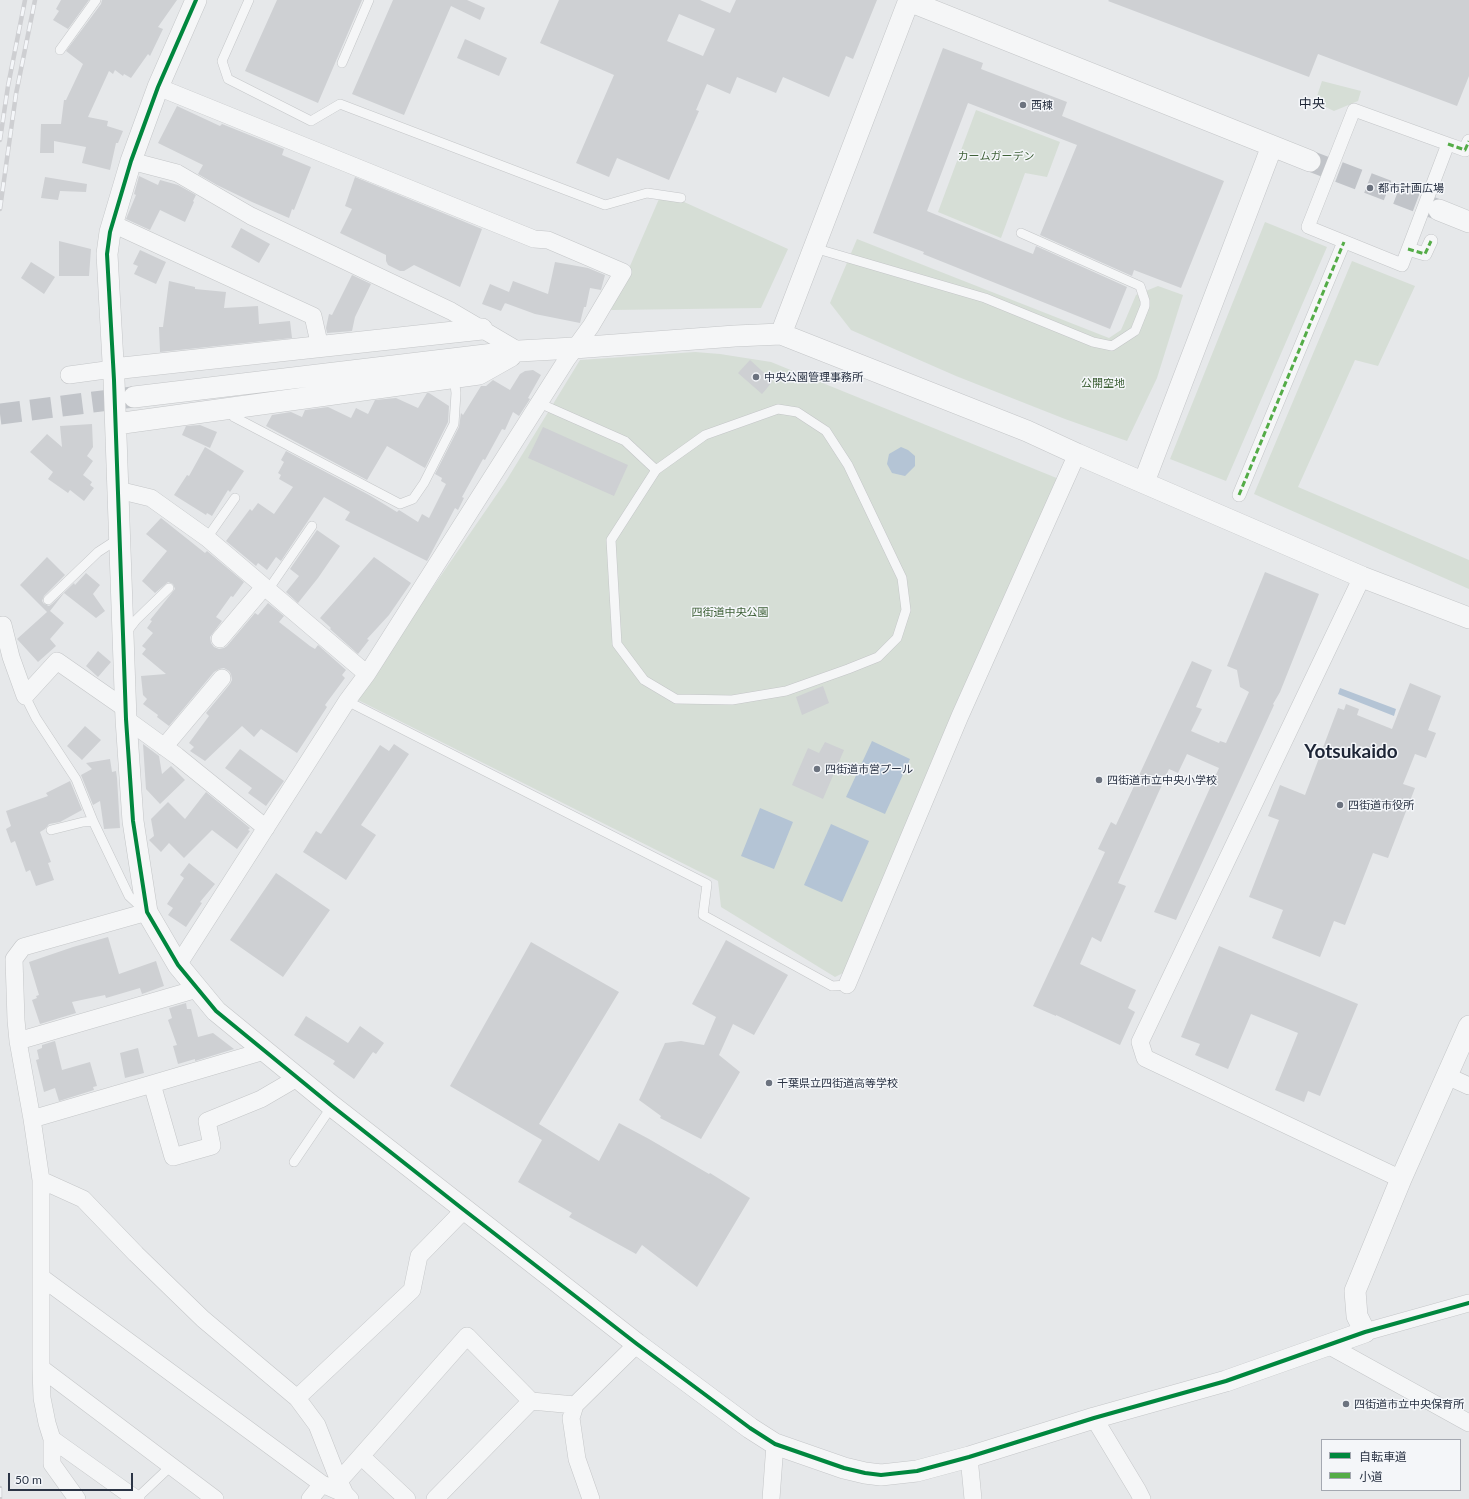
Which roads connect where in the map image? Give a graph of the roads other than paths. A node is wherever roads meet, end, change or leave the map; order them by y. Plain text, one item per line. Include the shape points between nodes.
1 (96, 0) edge
2 (196, 0) edge
3 (250, 0) edge
4 (369, 0) edge
5 (909, 0) edge
6 (60, 50) dead end
7 (342, 63) dead end
8 (158, 87) junction
9 (1469, 141) edge
10 (1448, 144) junction
11 (1272, 146) junction
12 (1310, 160) tunnel mouth
13 (131, 161) junction
14 (681, 198) dead end
15 (1438, 210) tunnel mouth
16 (1469, 222) edge
17 (113, 224) junction
18 (1021, 233) dead end
19 (1344, 242) junction
20 (1431, 242) dead end
21 (814, 248) junction
22 (1408, 249) junction
23 (482, 329) junction
24 (781, 334) junction
25 (320, 347) junction
26 (574, 348) junction
27 (520, 351) junction
28 (113, 369) junction
29 (69, 375) dead end
30 (454, 377) junction
31 (134, 397) tunnel mouth
32 (539, 403) junction
33 (229, 408) junction
34 (116, 424) junction
35 (1077, 454) junction
36 (656, 470) junction
37 (1144, 482) junction
38 (118, 490) junction
39 (1239, 495) dead end
40 (236, 498) dead end
41 (312, 526) dead end
42 (120, 538) junction
43 (207, 538) junction
44 (1362, 577) junction
45 (169, 588) dead end
46 (266, 589) junction
47 (48, 600) dead end
48 (1469, 618) edge
49 (3, 625) dead end
50 (123, 637) junction
51 (220, 639) dead end
52 (367, 674) junction
53 (222, 678) dead end
54 (25, 696) junction
55 (347, 701) junction
56 (126, 714) junction
57 (164, 747) junction
58 (93, 821) junction
59 (266, 828) junction
60 (51, 830) dead end
61 (147, 912) junction
62 (178, 965) junction
63 (847, 984) joint
64 (197, 989) junction
65 (1469, 1026) edge
66 (18, 1041) junction
67 (264, 1051) junction
68 (1447, 1076) junction
69 (297, 1078) junction
70 (152, 1084) junction
71 (1469, 1086) edge
72 (332, 1106) junction
73 (32, 1119) junction
74 (294, 1162) dead end
75 (1401, 1179) junction
76 (41, 1180) junction
77 (464, 1210) junction
78 (41, 1277) junction
79 (1469, 1302) edge
80 (1365, 1332) junction
81 (637, 1344) junction
82 (1328, 1345) junction
83 (41, 1368) junction
84 (297, 1398) junction
85 (531, 1401) junction
86 (575, 1405) junction
87 (1094, 1418) junction
88 (1469, 1423) edge
89 (52, 1439) junction
90 (775, 1444) junction
91 (361, 1456) junction
92 (969, 1457) junction
93 (171, 1466) junction
94 (322, 1484) junction
95 (345, 1491) edge
96 (77, 1499) edge
97 (136, 1499) edge
98 (215, 1499) edge
99 (310, 1499) edge
100 (407, 1499) edge
101 (435, 1499) edge
102 (591, 1499) edge
103 (771, 1499) edge
104 (973, 1499) edge
105 (1142, 1499) edge

1 - 6 lane
2 - 8 street
3 - 14 lane via 222,61 228,79 311,121 340,104 605,205 647,193
4 - 7 lane
5 - 11 street
5 - 21 street
8 - 13 street
8 - 26 street via 526,236 548,240 623,272 591,326
9 - 10 street via 1465,150
10 - 19 street via 1354,110 1308,227
10 - 22 street
11 - 12 street
11 - 37 street
13 - 17 street
13 - 23 street via 177,173 251,216 451,311
15 - 16 street
17 - 25 street via 313,316
17 - 28 street via 107,254
18 - 21 lane via 1140,286 1145,306 1135,332 1112,346 1093,342 984,298
19 - 22 street via 1402,265
19 - 39 street
20 - 22 street via 1425,254
21 - 24 street
23 - 25 street
23 - 27 street
24 - 26 street
24 - 35 street via 1026,431
25 - 28 street
26 - 27 street
26 - 32 street
27 - 30 street via 479,374
27 - 31 street
28 - 29 street
28 - 34 street
30 - 33 street
30 - 33 lane via 454,424 424,483 413,499 400,504 234,417
32 - 36 lane via 624,441
32 - 52 street
33 - 34 street
34 - 38 street
35 - 37 street
35 - 63 street via 960,716
36 - 36 lane via 611,540 617,644 644,680 676,699 732,700 786,691 848,669 878,657 897,638 906,610 902,578 848,464 826,431 797,412 778,409 706,435
37 - 44 street
38 - 42 street
38 - 43 street via 151,498
40 - 43 lane
41 - 46 lane
42 - 47 lane via 98,552
42 - 50 street
43 - 46 street
44 - 48 street
44 - 75 street via 1140,1042 1145,1058
45 - 50 lane via 136,620
46 - 51 street
46 - 52 street
49 - 54 street
50 - 56 street
52 - 55 street
53 - 57 street
54 - 56 street via 57,661
54 - 58 lane via 36,718 76,779
55 - 59 street
55 - 63 lane via 707,884 703,914 832,986
56 - 57 street
56 - 61 street via 133,821
57 - 59 street
58 - 60 lane
58 - 61 lane via 129,896
59 - 62 street
61 - 62 street
61 - 66 street via 23,947 14,959
62 - 64 street
64 - 66 street
64 - 67 street via 216,1011
65 - 68 street
66 - 73 street
67 - 69 street
67 - 70 street
68 - 71 street
68 - 75 street
69 - 70 street via 261,1099 207,1120 212,1146 174,1157
69 - 72 street
70 - 73 street
72 - 74 lane
72 - 77 street
73 - 76 street
75 - 80 street via 1355,1291 1357,1316
76 - 78 street
76 - 84 street via 83,1199 204,1319
77 - 81 street
77 - 84 street via 420,1256 412,1290
78 - 83 street
78 - 94 street
79 - 80 street
80 - 82 street
81 - 86 street
81 - 90 street
82 - 87 street via 1226,1381
82 - 88 street
83 - 89 street via 42,1398
83 - 93 street
84 - 95 street via 316,1425
85 - 86 street
85 - 91 street via 467,1336
85 - 101 street
86 - 102 street via 571,1418 573,1437 577,1459
87 - 92 street
87 - 105 street
89 - 96 street via 52,1464
89 - 97 street
90 - 92 street via 844,1468 881,1475 917,1471
90 - 103 street
91 - 95 street
91 - 100 street
92 - 104 street
93 - 97 lane
93 - 98 street
94 - 95 street
94 - 99 street

